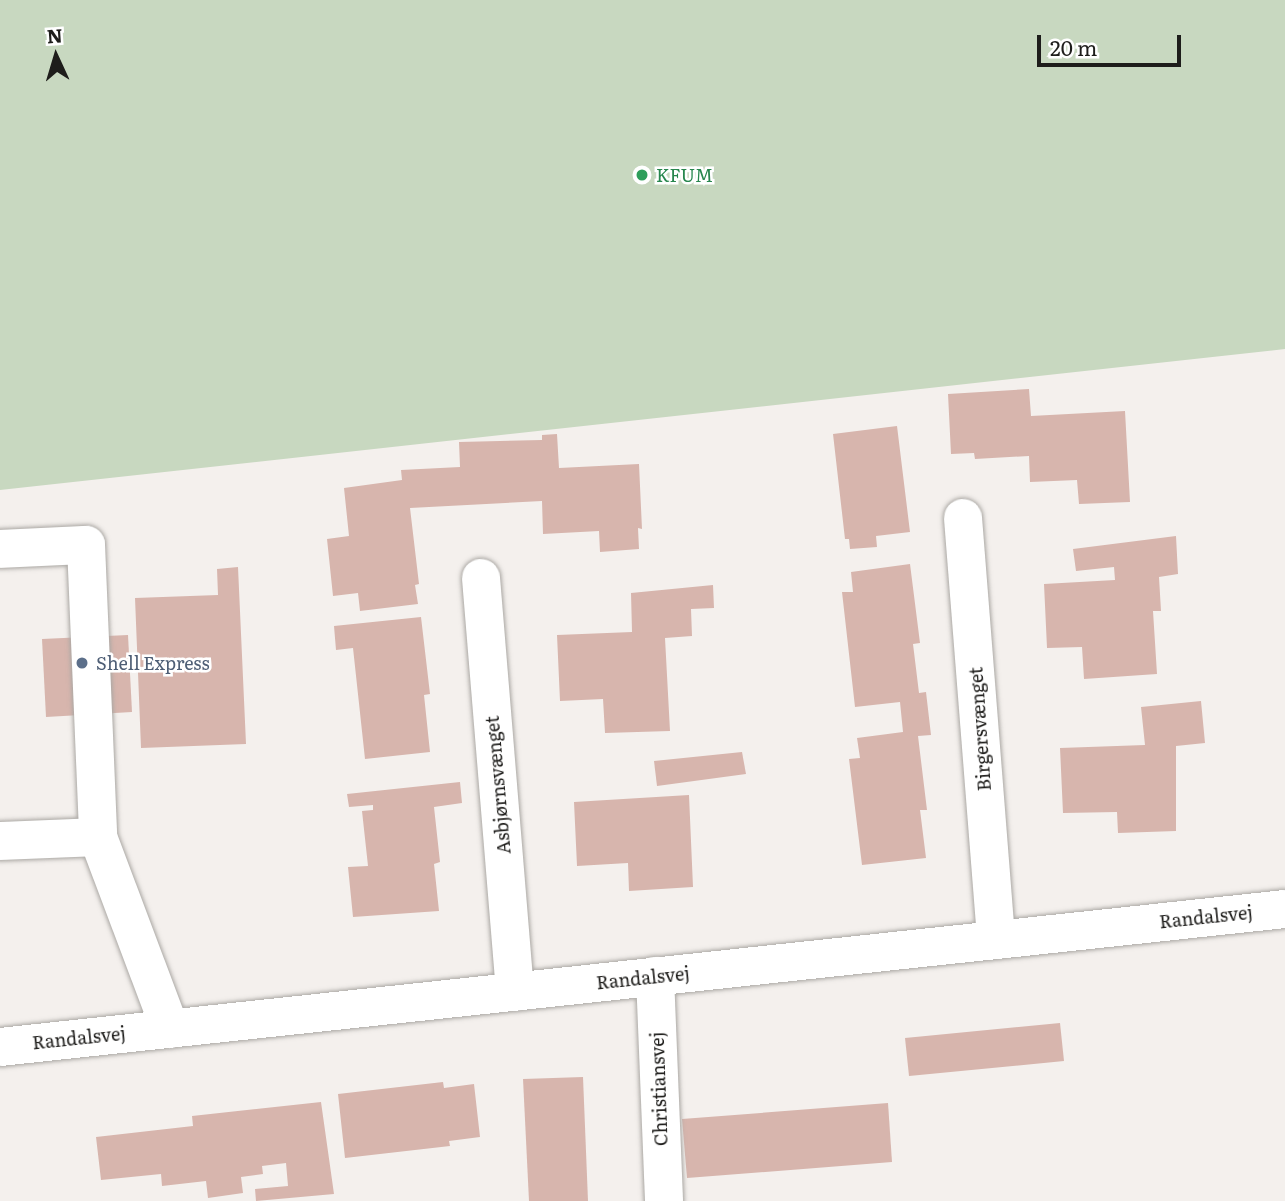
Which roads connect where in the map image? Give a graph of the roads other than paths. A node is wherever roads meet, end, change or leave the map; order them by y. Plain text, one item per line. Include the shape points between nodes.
1 (963, 518) dead end
2 (0, 548) edge
3 (481, 578) dead end
4 (98, 838) junction
5 (0, 841) edge
6 (1285, 909) edge
7 (996, 940) junction
8 (655, 976) junction
9 (515, 992) junction
10 (170, 1029) junction
11 (0, 1047) edge
12 (664, 1201) edge

1 - 7 street, Birgersvænget
2 - 4 street via 86,545
3 - 9 street, Asbjørnsvænget
4 - 5 street
4 - 10 street
6 - 7 street, Randalsvej
7 - 8 street, Randalsvej
8 - 9 street, Randalsvej
8 - 12 street, Christiansvej
9 - 10 street, Randalsvej
10 - 11 street, Randalsvej

